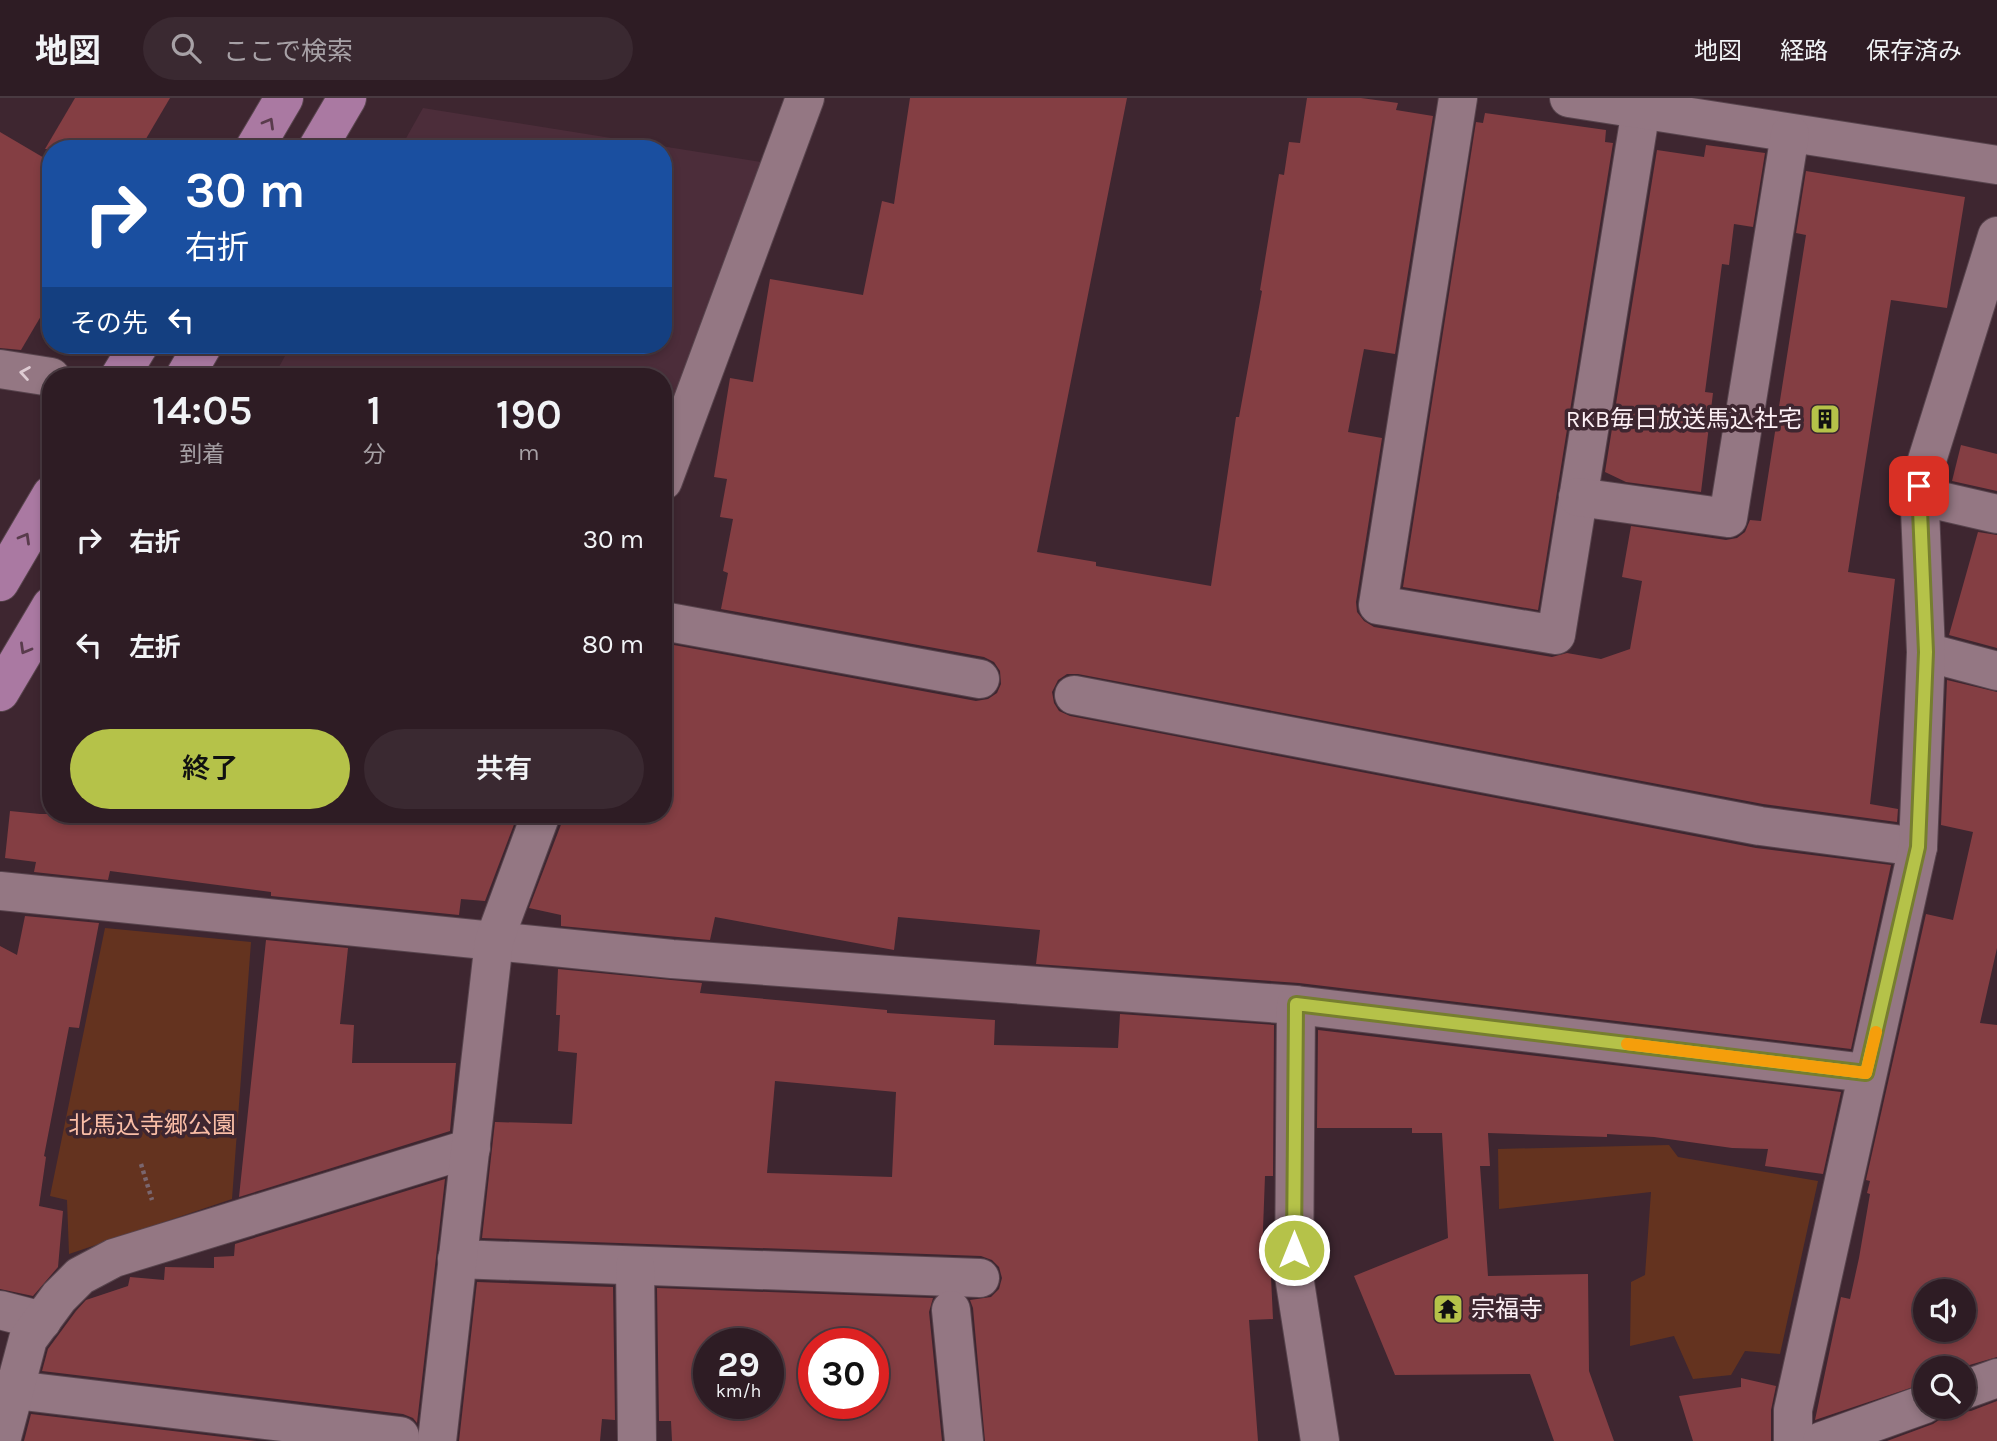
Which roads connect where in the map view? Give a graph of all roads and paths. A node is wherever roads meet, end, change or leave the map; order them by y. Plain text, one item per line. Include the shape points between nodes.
1 (284, 98) edge
2 (347, 98) edge
3 (805, 98) edge
4 (1458, 98) edge
5 (1569, 98) edge
6 (1641, 109) junction
7 (1790, 134) junction
8 (259, 140) edge
9 (322, 140) edge
10 (1997, 165) edge
11 (1997, 236) edge
12 (0, 369) edge
13 (42, 376) edge
14 (672, 457) edge
15 (1919, 496) junction
16 (1578, 497) junction
17 (42, 510) edge
18 (1997, 514) edge
19 (0, 582) edge
20 (42, 621) edge
21 (672, 623) edge
22 (1926, 652) junction
23 (1997, 671) edge
24 (980, 679) dead end
25 (0, 692) edge
26 (1074, 695) dead end
27 (538, 823) edge
28 (1918, 847) junction
29 (0, 891) edge
30 (494, 942) junction
31 (1296, 1004) junction
32 (1866, 1073) junction
33 (471, 1148) junction
34 (457, 1259) junction
35 (635, 1266) junction
36 (980, 1278) dead end
37 (0, 1310) edge
38 (951, 1310) dead end
39 (42, 1321) junction
40 (1997, 1378) edge
41 (1976, 1386) edge
42 (15, 1390) junction
43 (1913, 1408) edge
44 (400, 1436) dead end
45 (1, 1441) edge
46 (437, 1441) edge
47 (637, 1441) edge
48 (964, 1441) edge
49 (1320, 1441) edge
50 (1793, 1441) edge
51 (1822, 1441) edge

8 -> 1 main road
2 - 9 main road
3 - 14 street
4 - 16 street via 1378,605 1556,635
5 - 6 street
6 - 7 street
6 - 16 street
7 - 10 street
7 - 16 street via 1728,518
11 - 15 street
13 -> 12 street
15 - 18 street
15 - 22 street
19 -> 17 main road
20 -> 25 main road
21 - 24 street
22 - 23 street
22 - 28 street
26 - 28 street via 1760,826
27 - 30 street
28 - 32 street
29 - 30 street
30 - 31 street via 937,986
30 - 33 street
31 - 32 street
31 - 49 street via 1294,1276
32 - 50 street via 1793,1410
33 - 34 street
33 - 39 street via 114,1258 80,1276
34 - 35 street
34 - 46 street
35 - 36 street
35 - 47 street
37 - 39 street
38 - 48 street
39 - 42 street via 28,1339
40 - 41 street
42 - 44 street
42 - 45 street
43 - 51 street

